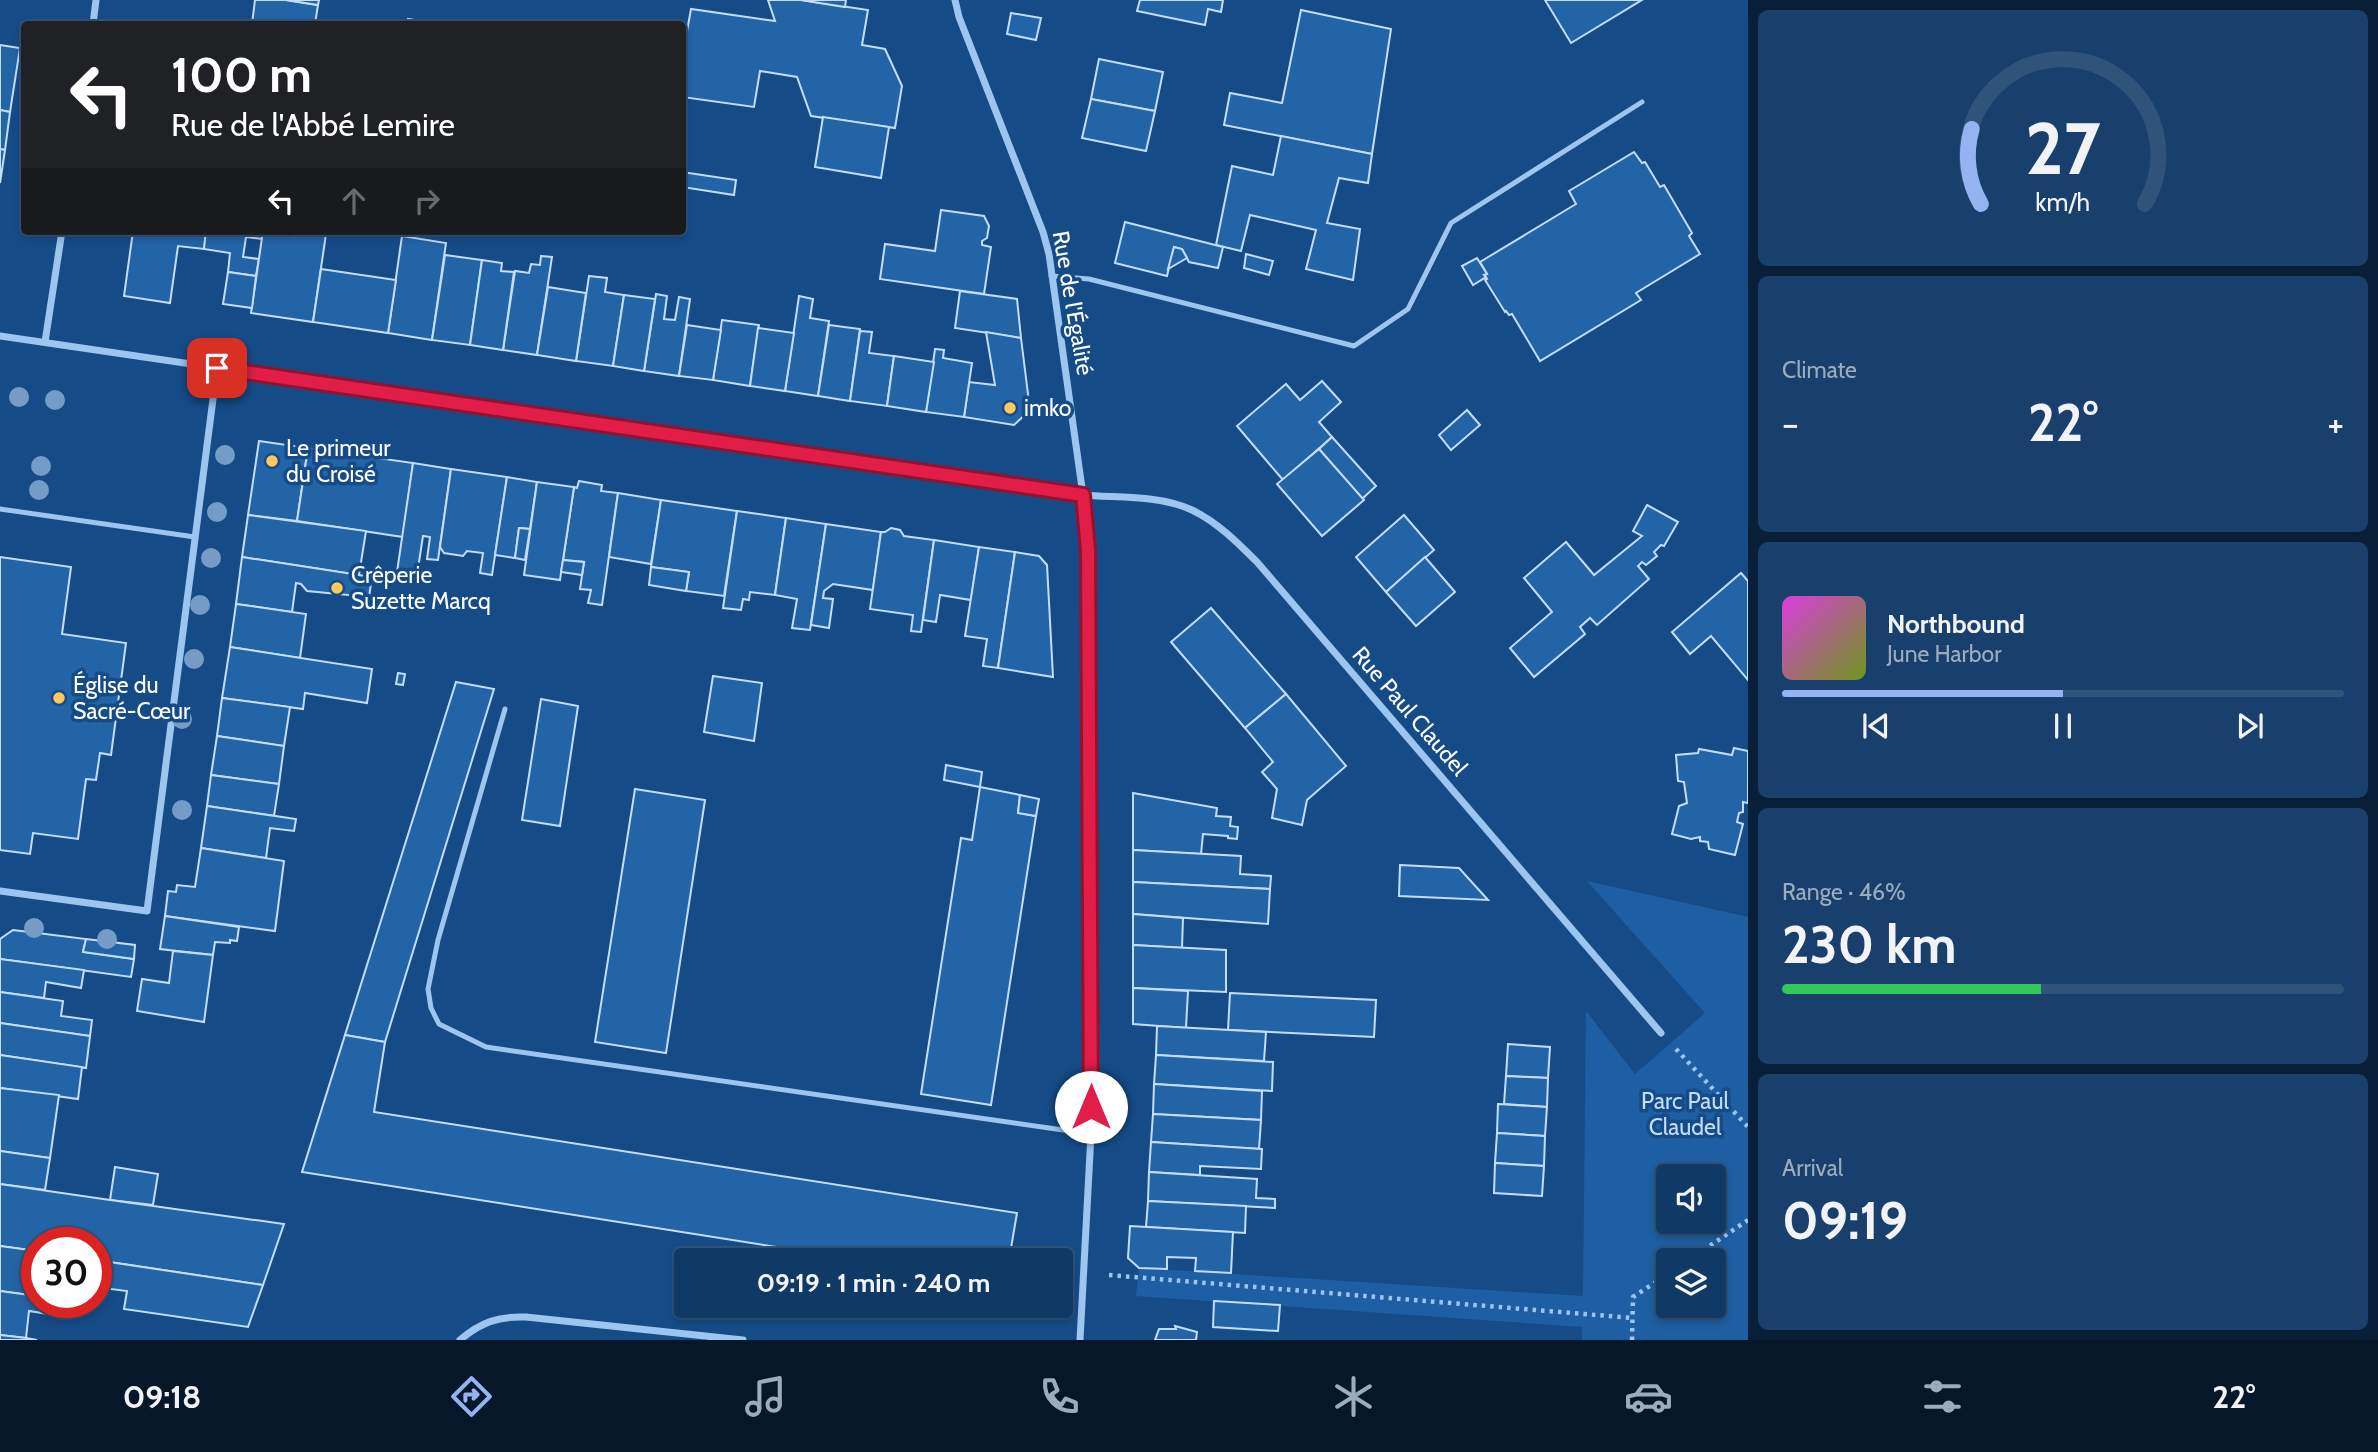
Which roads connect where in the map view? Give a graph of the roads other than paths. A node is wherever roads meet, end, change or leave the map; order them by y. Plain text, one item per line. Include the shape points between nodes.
1 (96, 0) edge
2 (955, 0) edge
3 (93, 21) edge
4 (1642, 102) dead end
5 (61, 235) edge
6 (1051, 276) junction
7 (0, 336) edge
8 (45, 342) junction
9 (217, 368) junction
10 (1083, 495) junction
11 (0, 509) edge
12 (195, 537) junction
13 (505, 709) dead end
14 (0, 891) edge
15 (1661, 1033) road end
16 (1091, 1134) junction
17 (460, 1340) edge
18 (743, 1340) edge
19 (1080, 1340) edge

1 - 3 street
2 - 6 street, Rue de l'Égalité via 1043,232
4 - 6 lane via 1451,223 1408,309 1354,346 1089,279
5 - 8 street
6 - 10 street, Rue de l'Égalité
7 - 8 street, Rue Paul Claudel
8 - 9 street, Rue Paul Claudel
9 - 10 street, Rue Paul Claudel
9 - 12 street
10 - 15 street, Rue Paul Claudel via 1174,503 1193,510 1238,543
10 - 16 street, Rue de l'Égalité via 1088,550
11 - 12 lane
12 - 14 street via 147,912
13 - 16 lane via 438,940 428,989 430,1008 439,1024 486,1047
16 - 19 street, Rue de l'Égalité
17 - 18 street via 490,1320 506,1317

